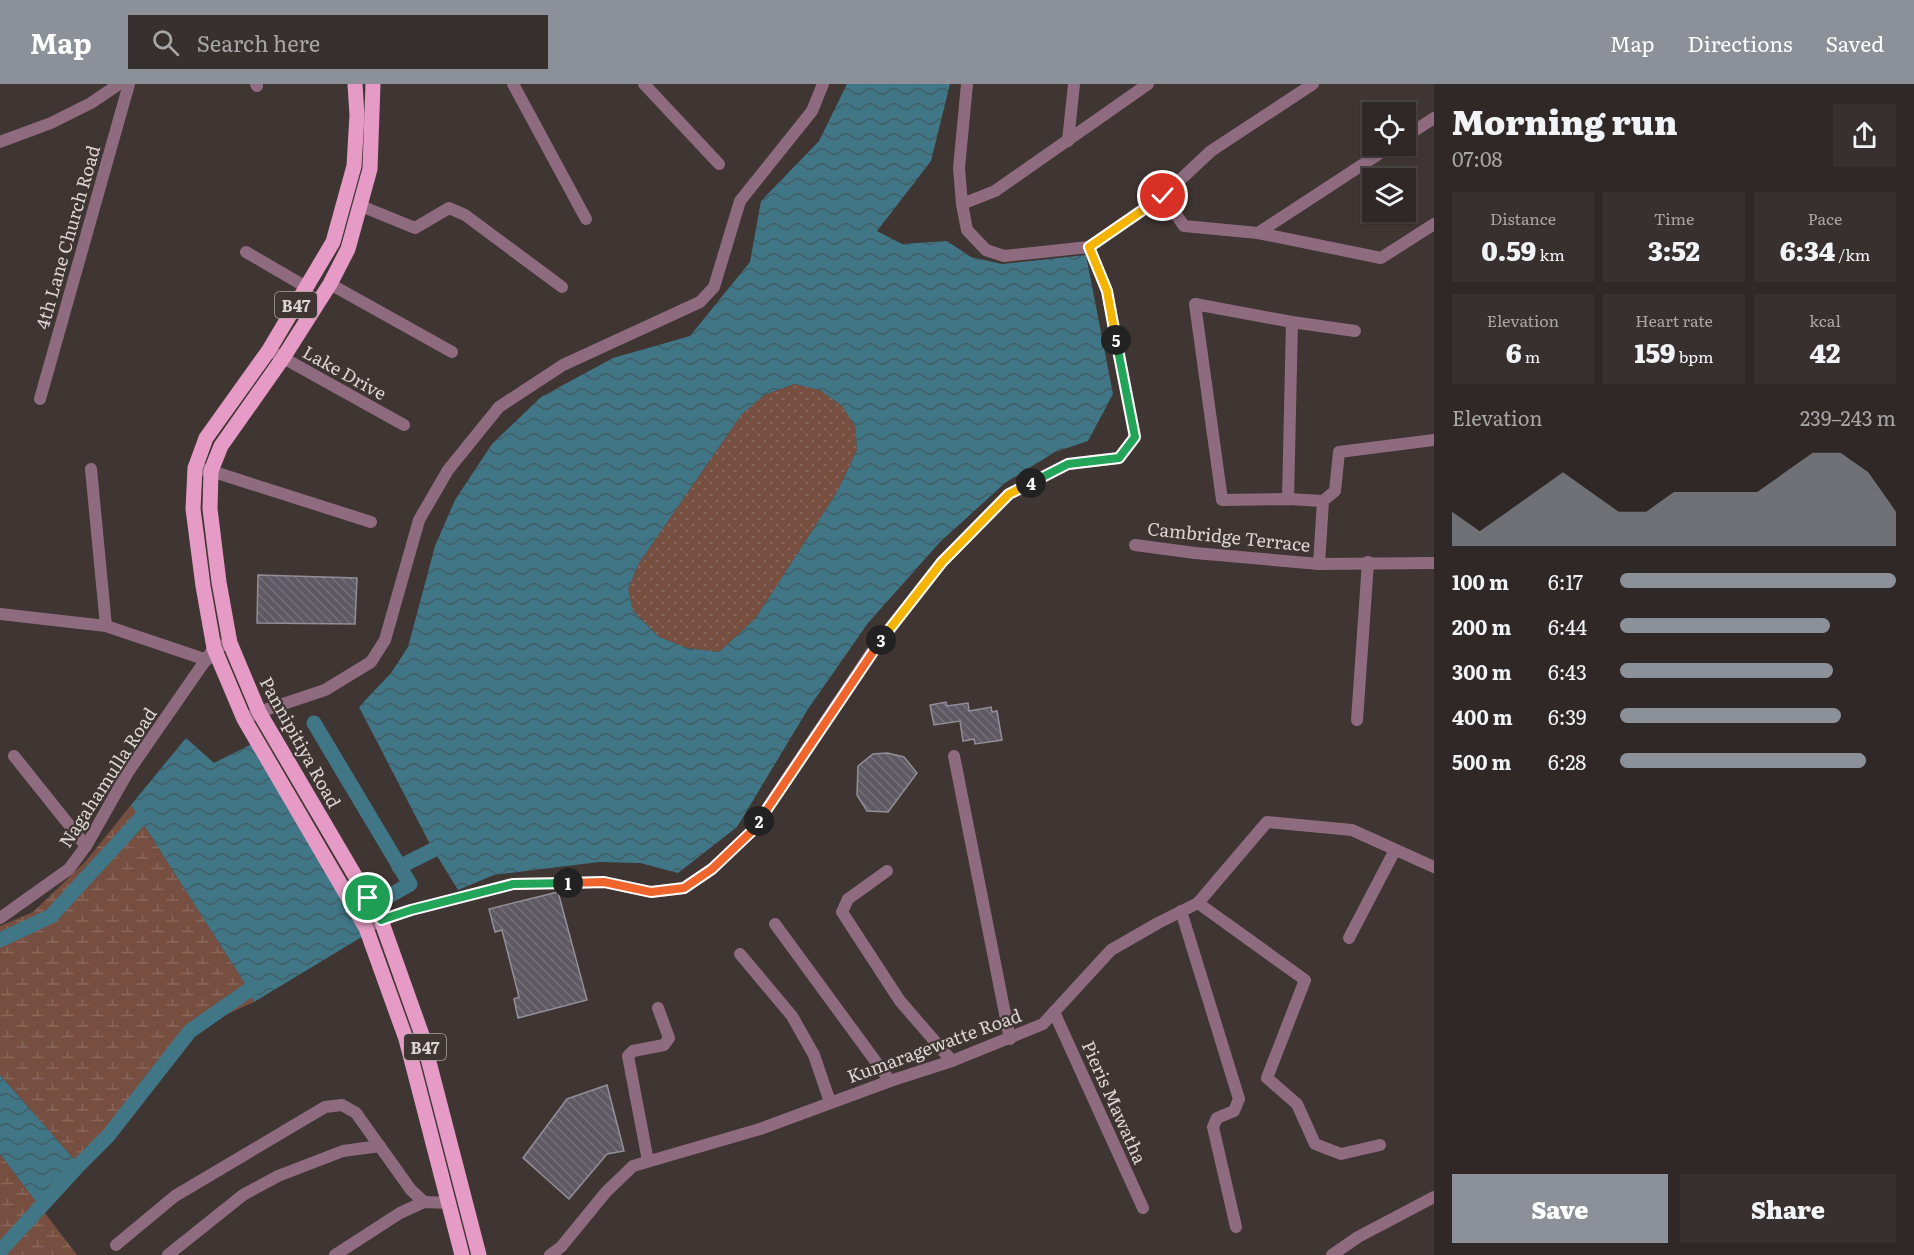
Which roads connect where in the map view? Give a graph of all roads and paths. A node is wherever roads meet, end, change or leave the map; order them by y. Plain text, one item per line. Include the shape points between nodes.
1 (119, 84) edge
2 (129, 84) edge
3 (355, 84) edge
4 (374, 84) edge
5 (513, 84) edge
6 (644, 84) edge
7 (823, 84) edge
8 (967, 84) edge
9 (1074, 84) edge
10 (1148, 84) edge
11 (1313, 84) edge
12 (1434, 118) edge
13 (1416, 130) edge
14 (1068, 141) junction
15 (0, 142) edge
16 (1376, 156) edge
17 (718, 164) dead end
18 (1163, 196) junction
19 (962, 204) junction
20 (361, 206) junction
21 (586, 219) dead end
22 (1434, 224) edge
23 (1258, 232) junction
24 (1089, 247) junction
25 (246, 252) dead end
26 (330, 284) junction
27 (306, 287) junction
28 (562, 287) dead end
29 (1292, 322) junction
30 (1355, 331) dead end
31 (269, 350) junction
32 (452, 352) dead end
33 (283, 358) junction
34 (40, 399) dead end
35 (404, 425) dead end
36 (1434, 440) edge
37 (195, 468) junction
38 (91, 469) dead end
39 (211, 471) junction
40 (1288, 499) junction
41 (1323, 501) junction
42 (371, 522) dead end
43 (1135, 545) dead end
44 (1368, 562) junction
45 (1434, 563) edge
46 (1318, 564) junction
47 (0, 614) edge
48 (105, 626) junction
49 (230, 644) junction
50 (211, 654) junction
51 (259, 712) junction
52 (244, 719) junction
53 (1357, 720) dead end
54 (14, 756) dead end
55 (954, 756) dead end
56 (86, 846) junction
57 (1395, 850) junction
58 (1434, 867) edge
59 (886, 871) dead end
60 (1198, 903) junction
61 (1181, 912) junction
62 (0, 918) edge
63 (381, 920) junction
64 (776, 924) dead end
65 (366, 928) junction
66 (1348, 938) dead end
67 (740, 954) dead end
68 (658, 1008) dead end
69 (1054, 1012) junction
70 (1010, 1039) junction
71 (952, 1061) junction
72 (890, 1081) junction
73 (830, 1102) junction
74 (1380, 1145) dead end
75 (380, 1146) junction
76 (648, 1161) junction
77 (1434, 1197) edge
78 (424, 1202) junction
79 (449, 1203) junction
80 (1143, 1208) dead end
81 (1236, 1227) dead end
82 (116, 1245) dead end
83 (564, 1251) edge
84 (168, 1255) edge
85 (335, 1255) edge
86 (462, 1255) edge
87 (479, 1255) edge
88 (550, 1255) edge
89 (1332, 1255) edge

1 - 15 street via 51,123
2 - 34 street, 4th Lane Church Road
3 - 27 main road, Pannipitiya Road / B47 via 354,166 333,242
4 - 20 main road, Pannipitiya Road / B47 via 370,170
5 - 21 street
6 - 17 street
7 - 51 street via 812,111 740,201 714,287 700,302 563,365 500,407 448,470 419,520 385,640 371,662 325,690
8 - 19 street via 959,168
9 - 14 street
10 - 14 street
11 - 18 street via 1211,151
12 - 13 street
14 - 19 street via 994,191
16 - 23 street
18 - 23 street via 1184,226
18 - 24 street
19 - 24 street via 967,230 986,250 1004,256
20 - 26 main road, Pannipitiya Road / B47 via 348,249
20 - 28 street via 415,228 449,208 465,215
22 - 23 street via 1381,258
24 - 63 street via 1107,291 1135,437 1119,458 1068,464 1009,494 935,572 871,654 752,831 712,869 684,888 651,892 604,882 513,884
25 - 27 street
26 - 32 street
26 - 33 main road, Pannipitiya Road / B47
27 - 31 main road, Pannipitiya Road / B47
29 - 30 street
29 - 40 street
29 - 40 street via 1195,304 1222,500
31 - 33 street, Lake Drive
31 - 37 main road, Pannipitiya Road / B47 via 206,438
33 - 35 street, Lake Drive
33 - 39 main road, Pannipitiya Road / B47 via 221,446
36 - 41 street via 1339,452 1335,491
37 - 39 street
37 - 50 main road, Pannipitiya Road / B47 via 193,509
38 - 48 street
39 - 42 street
39 - 49 main road, Pannipitiya Road / B47 via 210,509
40 - 41 street
41 - 46 street
43 - 46 street, Cambridge Terrace
44 - 45 street, Cambridge Terrace
44 - 46 street, Cambridge Terrace
44 - 53 street
47 - 48 street
48 - 50 street
49 - 50 street
49 - 51 main road, Pannipitiya Road / B47
50 - 52 main road, Pannipitiya Road / B47
50 - 56 street, Nagahamulla Road via 128,772
51 - 52 street
51 - 63 main road, Pannipitiya Road / B47
52 - 65 main road, Pannipitiya Road / B47
54 - 56 street
55 - 70 street
56 - 62 street, Nagahamulla Road via 69,869
57 - 58 street, Kumaragewatte Road
57 - 60 street, Kumaragewatte Road via 1352,830 1267,822
57 - 66 street
59 - 71 street via 848,899 842,912 900,1001
60 - 61 street, Kumaragewatte Road
60 - 74 street via 1305,980 1267,1078 1297,1104 1315,1144 1341,1154
61 - 69 street, Kumaragewatte Road via 1111,950
61 - 81 street via 1239,1099 1234,1111 1217,1118 1213,1127
63 - 65 street
63 - 87 main road, Pannipitiya Road / B47 via 422,1035
64 - 72 street
65 - 79 main road, Pannipitiya Road / B47 via 406,1039
67 - 73 street via 792,1016 814,1055
68 - 76 street via 669,1038 664,1045 633,1051 628,1056
69 - 70 street, Kumaragewatte Road via 1043,1024
69 - 80 street, Pieris Mawatha
70 - 71 street, Kumaragewatte Road
71 - 72 street, Kumaragewatte Road
72 - 73 street, Kumaragewatte Road
73 - 76 street, Kumaragewatte Road via 760,1129
75 - 78 street
75 - 82 street via 356,1113 342,1105 325,1107 175,1196
75 - 84 street via 344,1151 278,1176 243,1195
76 - 83 street, Kumaragewatte Road via 633,1166 606,1192
77 - 89 street
78 - 79 street
78 - 85 street
79 - 86 main road, Pannipitiya Road / B47
83 - 88 street, Kumaragewatte Road

